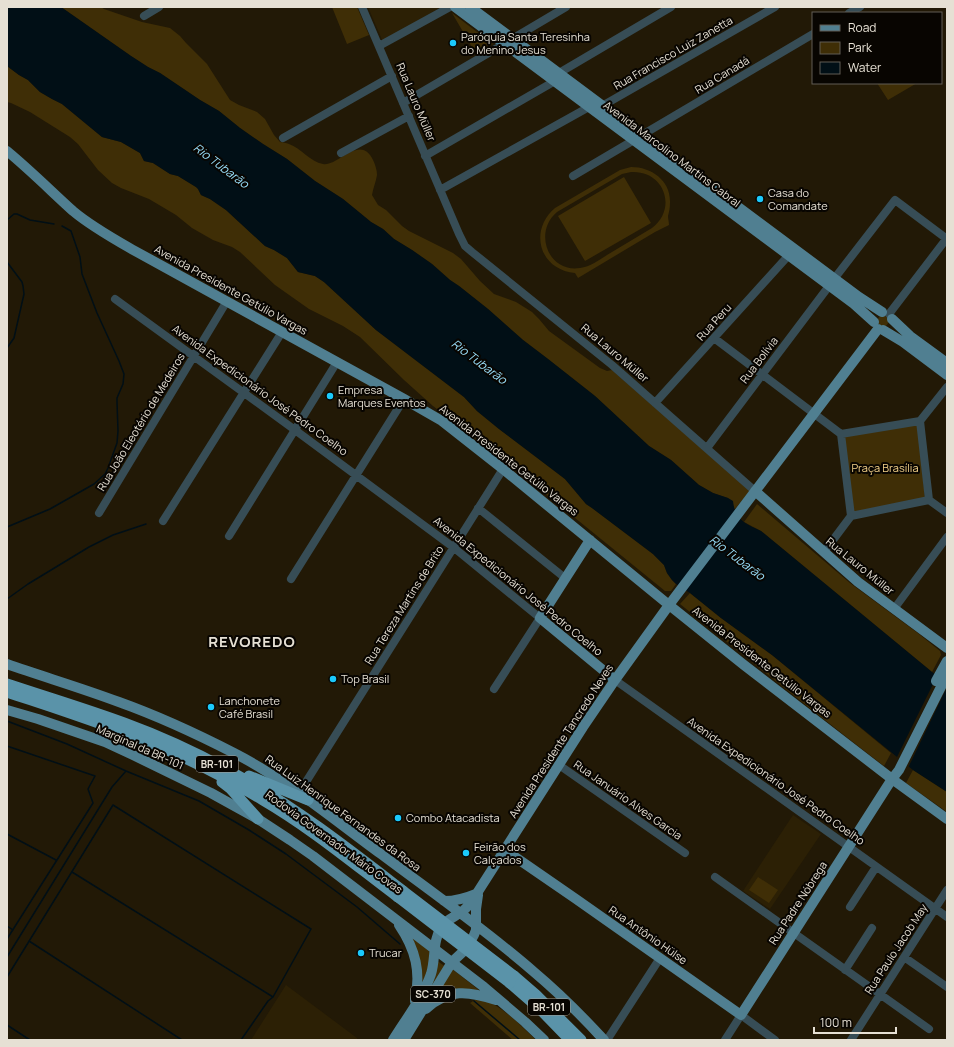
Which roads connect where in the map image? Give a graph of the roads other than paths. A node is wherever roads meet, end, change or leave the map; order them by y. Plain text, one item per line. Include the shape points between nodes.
1 (159, 7) edge
2 (362, 7) edge
3 (450, 7) edge
4 (455, 7) edge
5 (470, 7) edge
6 (566, 7) edge
7 (672, 7) edge
8 (775, 7) edge
9 (144, 16) dead end
10 (812, 35) edge
11 (508, 41) junction
12 (379, 46) junction
13 (392, 76) junction
14 (557, 77) junction
15 (403, 103) junction
16 (602, 106) junction
17 (589, 107) junction
18 (408, 116) junction
19 (283, 138) dead end
20 (638, 138) junction
21 (7, 151) edge
22 (341, 153) dead end
23 (425, 156) junction
24 (573, 176) dead end
25 (440, 190) junction
26 (724, 202) junction
27 (947, 238) edge
28 (788, 256) junction
29 (832, 283) junction
30 (115, 299) dead end
31 (227, 301) junction
32 (888, 315) junction
33 (878, 327) junction
34 (282, 332) junction
35 (714, 338) junction
36 (193, 356) junction
37 (337, 362) junction
38 (947, 363) edge
39 (762, 375) junction
40 (947, 375) edge
41 (947, 387) edge
42 (244, 393) junction
43 (404, 398) junction
44 (656, 403) junction
45 (814, 413) junction
46 (920, 421) junction
47 (295, 430) junction
48 (841, 434) junction
49 (707, 448) junction
50 (503, 469) junction
51 (356, 475) junction
52 (752, 495) junction
53 (929, 500) junction
54 (478, 508) junction
55 (947, 513) edge
56 (99, 514) dead end
57 (851, 516) junction
58 (163, 521) dead end
59 (229, 536) dead end
60 (947, 537) edge
61 (590, 540) junction
62 (453, 547) junction
63 (824, 552) junction
64 (565, 578) junction
65 (291, 579) dead end
66 (671, 602) junction
67 (894, 609) junction
68 (540, 618) junction
69 (947, 648) edge
70 (947, 662) edge
71 (7, 664) edge
72 (947, 675) edge
73 (615, 680) junction
74 (7, 684) edge
75 (494, 689) dead end
76 (7, 692) edge
77 (7, 710) edge
78 (187, 755) junction
79 (559, 766) junction
80 (896, 769) junction
81 (892, 779) junction
82 (303, 797) junction
83 (258, 819) junction
84 (947, 819) edge
85 (848, 847) junction
86 (505, 850) junction
87 (685, 853) dead end
88 (876, 867) junction
89 (715, 878) dead end
90 (947, 890) edge
91 (478, 893) junction
92 (444, 901) junction
93 (850, 908) dead end
94 (935, 908) junction
95 (460, 913) junction
96 (947, 917) edge
97 (395, 919) junction
98 (476, 925) junction
99 (872, 928) dead end
100 (793, 933) junction
101 (434, 950) junction
102 (904, 957) junction
103 (660, 958) junction
104 (452, 962) junction
105 (845, 970) junction
106 (512, 979) junction
107 (947, 987) edge
108 (880, 994) junction
109 (503, 1003) junction
110 (410, 1012) junction
111 (741, 1015) junction
112 (414, 1025) junction
113 (929, 1029) dead end
114 (393, 1040) edge
115 (404, 1040) edge
116 (544, 1040) edge
117 (570, 1040) edge
118 (581, 1040) edge
119 (604, 1040) edge
120 (607, 1040) edge
121 (725, 1040) edge
122 (775, 1040) edge
123 (851, 1040) edge

1 - 9 street
2 - 12 street, Rua Lauro Müller
3 - 12 street
4 - 11 main road, Avenida Marcolino Martins Cabral
5 - 11 main road, Avenida Marcolino Martins Cabral
6 - 11 street
7 - 14 street
8 - 16 street, Rua Francisco Luiz Zanetta
10 - 20 street, Rua Canadá
11 - 14 main road, Avenida Marcolino Martins Cabral
11 - 15 street
12 - 13 street, Rua Lauro Müller
13 - 15 street, Rua Lauro Müller
13 - 19 street
14 - 16 main road, Avenida Marcolino Martins Cabral
14 - 17 main road, Avenida Marcolino Martins Cabral
14 - 23 street
15 - 18 street, Rua Lauro Müller
16 - 20 main road, Avenida Marcolino Martins Cabral
17 - 20 main road, Avenida Marcolino Martins Cabral
17 - 25 street
18 - 22 street
18 - 23 street, Rua Lauro Müller
20 - 24 street, Rua Canadá
20 - 26 main road, Avenida Marcolino Martins Cabral
21 - 31 main road, Avenida Presidente Getúlio Vargas via 74,211 100,230
23 - 25 street, Rua Lauro Müller
25 - 44 street, Rua Lauro Müller via 465,246 602,356
26 - 28 main road, Avenida Marcolino Martins Cabral
26 - 29 main road, Avenida Marcolino Martins Cabral
27 - 29 street, Rua Bolívia via 894,200
27 - 32 street
28 - 29 main road, Avenida Marcolino Martins Cabral
28 - 35 street, Rua Peru
29 - 32 main road, Avenida Marcolino Martins Cabral
29 - 33 main road, Avenida Marcolino Martins Cabral
29 - 39 street, Rua Bolívia
30 - 36 street, Avenida Expedicionário José Pedro Coelho
31 - 34 main road, Avenida Presidente Getúlio Vargas
31 - 36 street, Rua João Eleotério de Medeiros
32 - 33 main road via 875,316
32 - 33 main road via 892,325 888,329
32 - 38 main road, Avenida Marcolino Martins Cabral via 910,336
33 - 40 main road, Avenida Marcolino Martins Cabral
33 - 45 main road, Avenida Presidente Tancredo Neves
34 - 37 main road, Avenida Presidente Getúlio Vargas
34 - 42 street
35 - 39 street
35 - 44 street, Rua Peru
36 - 42 street, Avenida Expedicionário José Pedro Coelho
36 - 56 street, Rua João Eleotério de Medeiros
37 - 43 main road, Avenida Presidente Getúlio Vargas
37 - 47 street
39 - 45 street
39 - 49 street, Rua Bolívia
41 - 46 street
42 - 47 street, Avenida Expedicionário José Pedro Coelho
42 - 58 street
43 - 50 main road, Avenida Presidente Getúlio Vargas via 442,421
43 - 51 street
44 - 49 street, Rua Lauro Müller
45 - 48 street
45 - 52 main road, Avenida Presidente Tancredo Neves
46 - 48 street
46 - 53 street
47 - 51 street, Avenida Expedicionário José Pedro Coelho
47 - 59 street
48 - 57 street
49 - 52 street, Rua Lauro Müller
50 - 54 street, Rua Tereza Martins de Brito
50 - 61 main road, Avenida Presidente Getúlio Vargas
51 - 62 street, Avenida Expedicionário José Pedro Coelho
51 - 65 street
52 - 63 main road, Rua Lauro Müller
52 - 66 main road, Avenida Presidente Tancredo Neves
53 - 55 street
53 - 57 street
54 - 62 street, Rua Tereza Martins de Brito
54 - 64 street
57 - 63 street
60 - 67 street
61 - 64 main road
61 - 66 main road, Avenida Presidente Getúlio Vargas
62 - 68 street, Avenida Expedicionário José Pedro Coelho
62 - 82 street, Rua Tereza Martins de Brito
63 - 67 main road, Rua Lauro Müller
64 - 68 main road
66 - 73 main road, Avenida Presidente Tancredo Neves
66 - 81 main road, Avenida Presidente Getúlio Vargas
67 - 69 main road, Rua Lauro Müller
68 - 73 main road, Avenida Expedicionário José Pedro Coelho
68 - 75 street
70 - 80 main road
71 - 82 main road, Rua Luiz Henrique Fernandes da Rosa via 119,702 166,721 236,754
72 - 80 main road
73 - 79 main road, Avenida Presidente Tancredo Neves
73 - 85 street, Avenida Expedicionário José Pedro Coelho
74 - 78 highway, Rodovia Governador Mário Covas / BR-101 via 123,723
76 - 78 highway, Rodovia Governador Mário Covas / BR-101
77 - 83 main road, Marginal da BR-101 via 105,742 211,793
78 - 82 highway
78 - 83 highway via 231,789
78 - 106 highway, Rodovia Governador Mário Covas / BR-101, bridge via 242,778 286,805
79 - 86 main road, Avenida Presidente Tancredo Neves
79 - 87 street, Rua Januário Alves Garcia
80 - 81 main road, Rua Padre Nóbrega
81 - 84 main road, Avenida Presidente Getúlio Vargas
81 - 85 main road, Rua Padre Nóbrega
82 - 92 main road, Rua Luiz Henrique Fernandes da Rosa
83 - 97 main road, Marginal da BR-101 via 313,856
85 - 88 street, Avenida Expedicionário José Pedro Coelho
85 - 100 main road, Rua Padre Nóbrega
86 - 91 main road, Avenida Presidente Tancredo Neves
86 - 103 main road, Rua Antônio Hülse
88 - 93 street
88 - 94 street, Avenida Expedicionário José Pedro Coelho
89 - 100 street
90 - 94 street, Rua Paulo Jacob May
91 - 92 main road via 458,900
91 - 95 main road, Avenida Presidente Tancredo Neves
91 - 98 main road, Avenida Presidente Tancredo Neves
92 - 95 main road, Rua Luiz Henrique Fernandes da Rosa
94 - 96 street, Avenida Expedicionário José Pedro Coelho
94 - 102 street, Rua Paulo Jacob May
95 - 98 main road
95 - 101 main road via 441,927
97 - 101 main road, Marginal da BR-101
97 - 110 main road via 410,942 417,972 417,992
98 - 104 main road via 470,945
98 - 119 main road via 556,991
99 - 105 street
100 - 105 street
100 - 111 main road, Rua Padre Nóbrega
101 - 104 main road
101 - 110 main road, SC-370 via 434,964 428,982
102 - 107 street
102 - 108 street, Rua Paulo Jacob May
103 - 111 main road, Rua Antônio Hülse
103 - 120 street
104 - 109 main road
104 - 112 main road, SC-370
105 - 108 street
106 - 117 highway, Rodovia Governador Mário Covas / BR-101
106 - 118 highway, Rodovia Governador Mário Covas / BR-101 via 536,995
108 - 113 street
108 - 123 street, Rua Paulo Jacob May
109 - 112 main road via 474,994 455,993 430,1005
109 - 116 main road
110 - 114 main road, SC-370
111 - 121 street, Rua Padre Nóbrega
111 - 122 street, Rua Antônio Hülse
112 - 115 main road, SC-370

